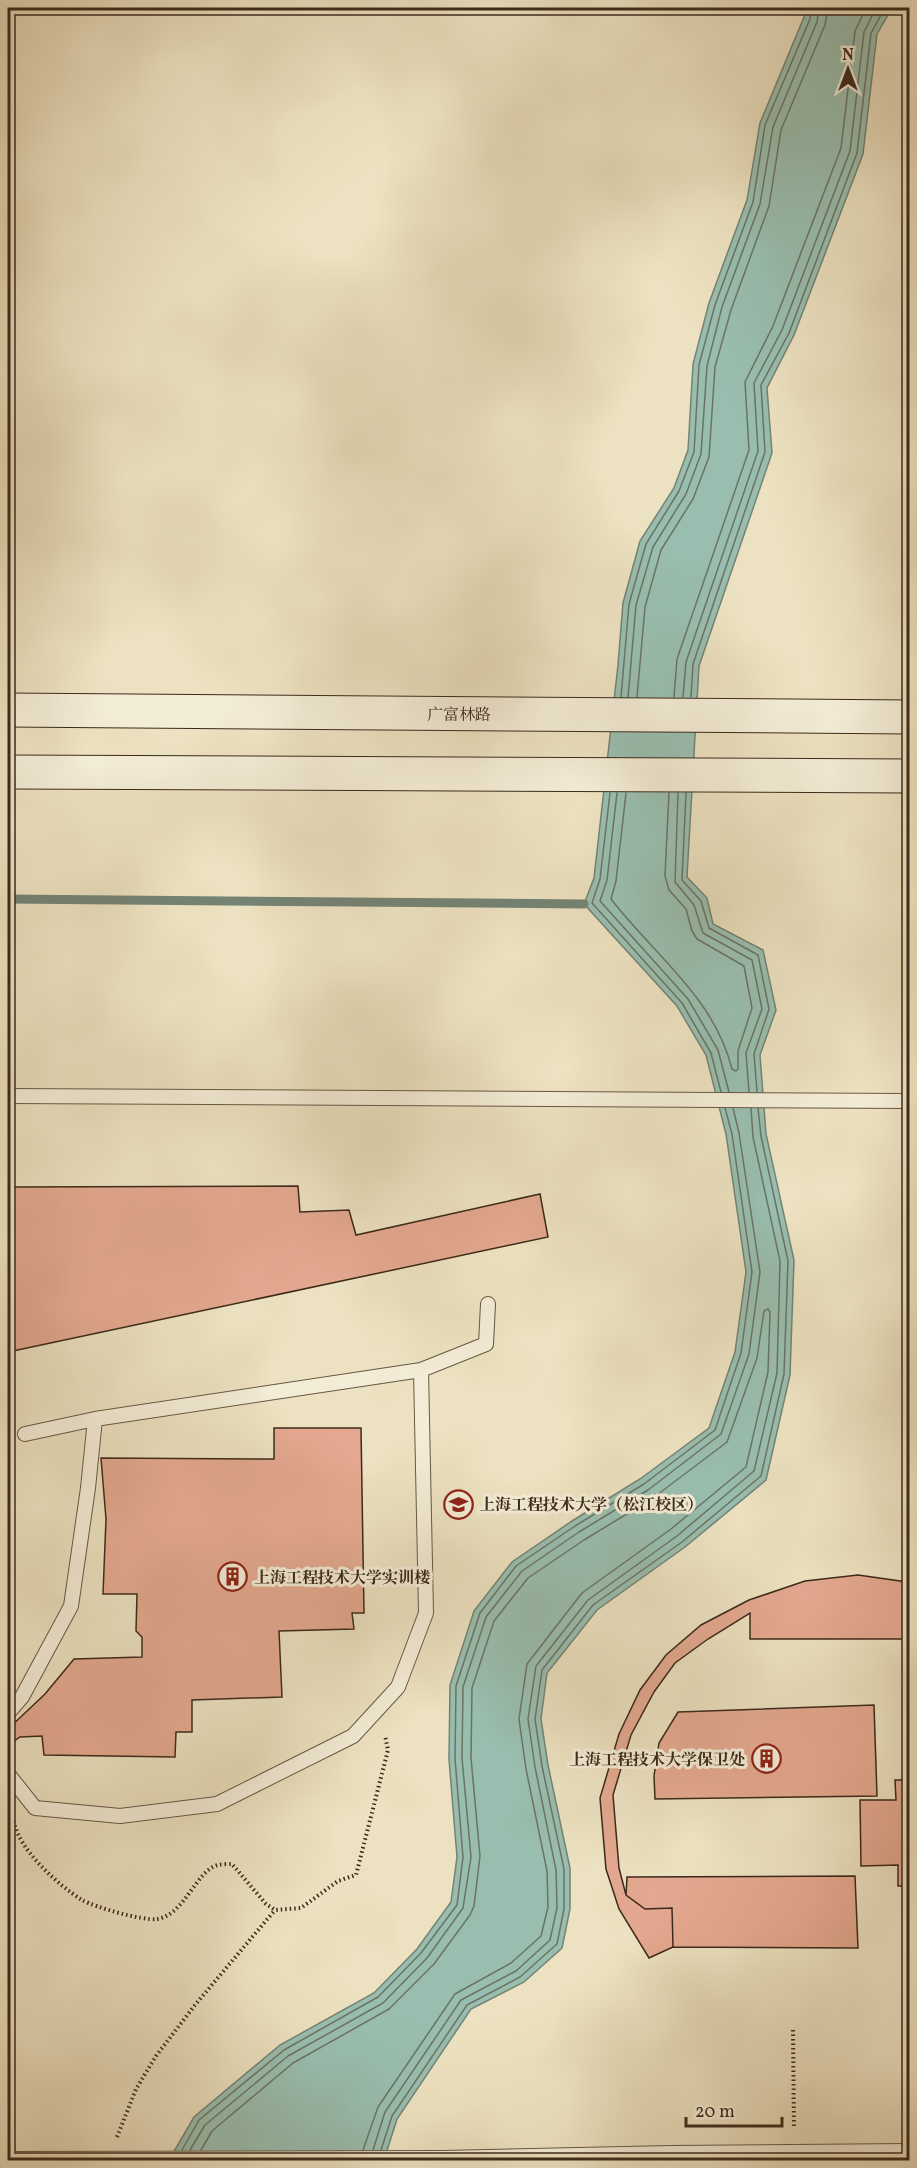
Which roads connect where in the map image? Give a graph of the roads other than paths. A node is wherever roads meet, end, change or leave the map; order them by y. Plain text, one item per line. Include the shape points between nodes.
1 (8, 710) edge
2 (909, 717) edge
3 (8, 772) edge
4 (909, 776) edge
5 (8, 1096) edge
6 (909, 1101) edge
7 (488, 1304) dead end
8 (421, 1370) junction
9 (95, 1419) junction
10 (25, 1434) dead end
11 (8, 1713) edge
12 (8, 1774) edge
13 (909, 2151) edge
14 (8, 2159) edge

1 - 2 main road, 广富林路
3 - 4 main road
5 - 6 lane
7 - 8 lane via 486,1344
8 - 9 lane
8 - 12 lane via 426,1613 398,1687 353,1736 217,1804 120,1816 35,1808
9 - 10 lane
9 - 11 lane via 71,1606 22,1697
13 - 14 lane

